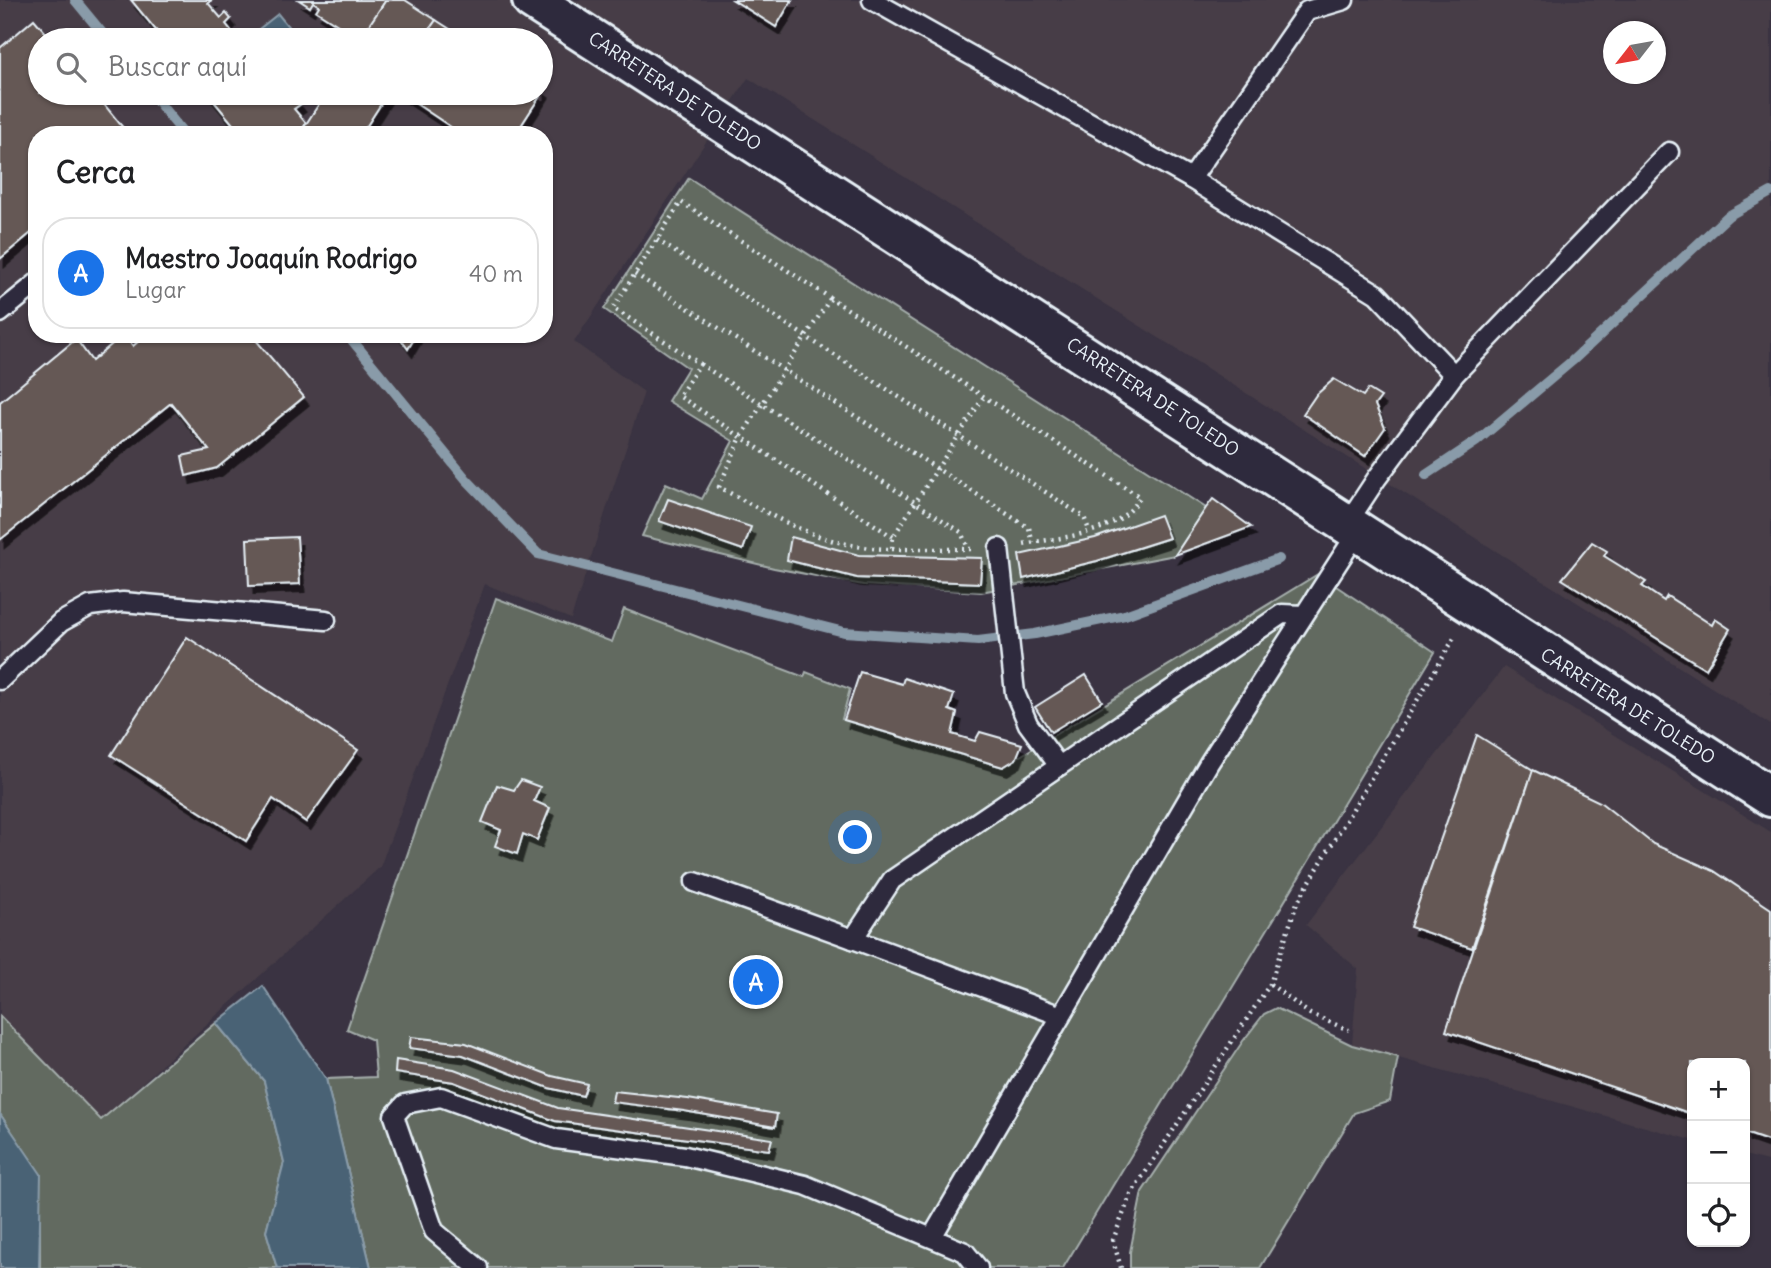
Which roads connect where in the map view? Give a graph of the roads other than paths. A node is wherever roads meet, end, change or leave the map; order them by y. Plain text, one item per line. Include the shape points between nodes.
1 (533, 0) edge
2 (872, 0) edge
3 (1344, 0) edge
4 (1669, 152) dead end
5 (1191, 180) junction
6 (28, 291) edge
7 (0, 313) edge
8 (1454, 375) junction
9 (1353, 526) junction
10 (999, 548) road end
11 (1303, 615) junction
12 (326, 620) dead end
13 (0, 680) edge
14 (1059, 766) junction
15 (1771, 797) edge
16 (695, 882) dead end
17 (853, 939) junction
18 (1061, 1016) junction
19 (932, 1237) junction
20 (478, 1268) edge
21 (978, 1268) edge

1 - 9 street, CARRETERA DE TOLEDO
2 - 5 lane
3 - 5 lane via 1307,11
4 - 8 lane
5 - 8 lane via 1377,294
6 - 7 lane
8 - 9 lane via 1377,478
9 - 11 lane
9 - 15 street, CARRETERA DE TOLEDO
10 - 14 lane via 1015,694 1028,724
11 - 14 lane via 1282,614
11 - 18 lane via 1209,763
12 - 13 lane via 123,602 90,606 61,622
14 - 17 lane via 892,880
16 - 17 lane
17 - 18 lane
18 - 19 lane
19 - 20 lane via 805,1185 685,1156 556,1139 441,1097 405,1104 394,1116 434,1231
19 - 21 lane via 965,1252

